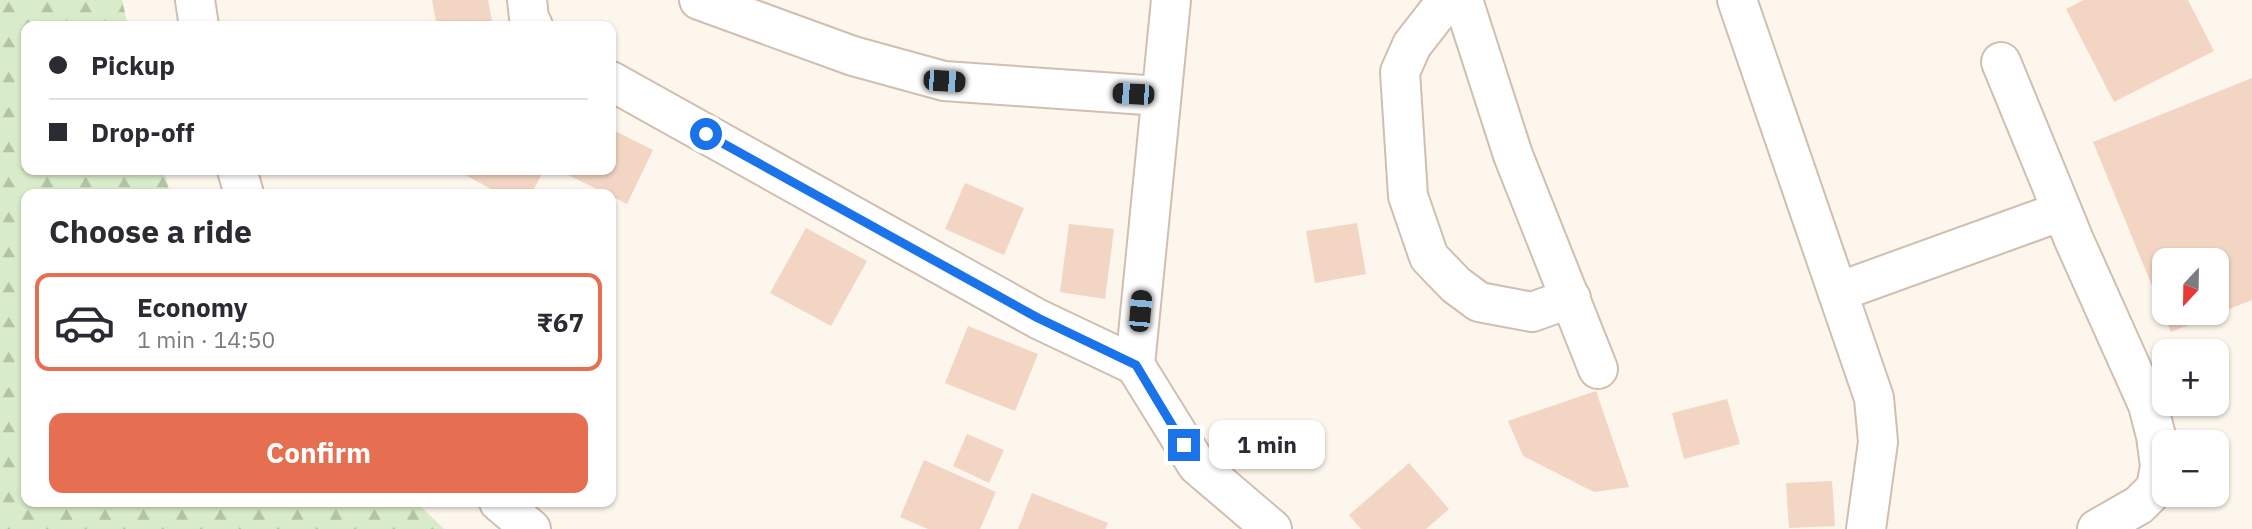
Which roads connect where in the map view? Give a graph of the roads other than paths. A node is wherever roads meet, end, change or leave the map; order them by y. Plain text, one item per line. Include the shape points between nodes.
1 (195, 0) edge
2 (527, 0) edge
3 (699, 0) edge
4 (1171, 0) edge
5 (1447, 0) edge
6 (1463, 0) edge
7 (1737, 0) edge
8 (198, 21) edge
9 (530, 21) edge
10 (2001, 62) dead end
11 (616, 84) edge
12 (1160, 96) junction
13 (2062, 211) junction
14 (1838, 292) junction
15 (1571, 298) junction
16 (1136, 365) junction
17 (1598, 369) dead end
18 (505, 507) edge
19 (1264, 527) edge
20 (531, 529) edge
21 (1866, 529) edge
22 (2097, 529) edge

1 - 8 street
2 - 9 street
3 - 12 street via 853,56 944,81
4 - 12 street
5 - 15 street via 1412,44 1400,72 1408,196 1429,257 1479,302 1532,312
6 - 15 street via 1513,155
7 - 14 street
10 - 13 street
11 - 16 street via 1038,318
12 - 16 street
13 - 14 street
13 - 22 street via 2148,405 2160,466 2156,488 2139,505
14 - 21 street via 1874,398 1878,442
15 - 17 street
16 - 19 street via 1197,465
18 - 20 street

